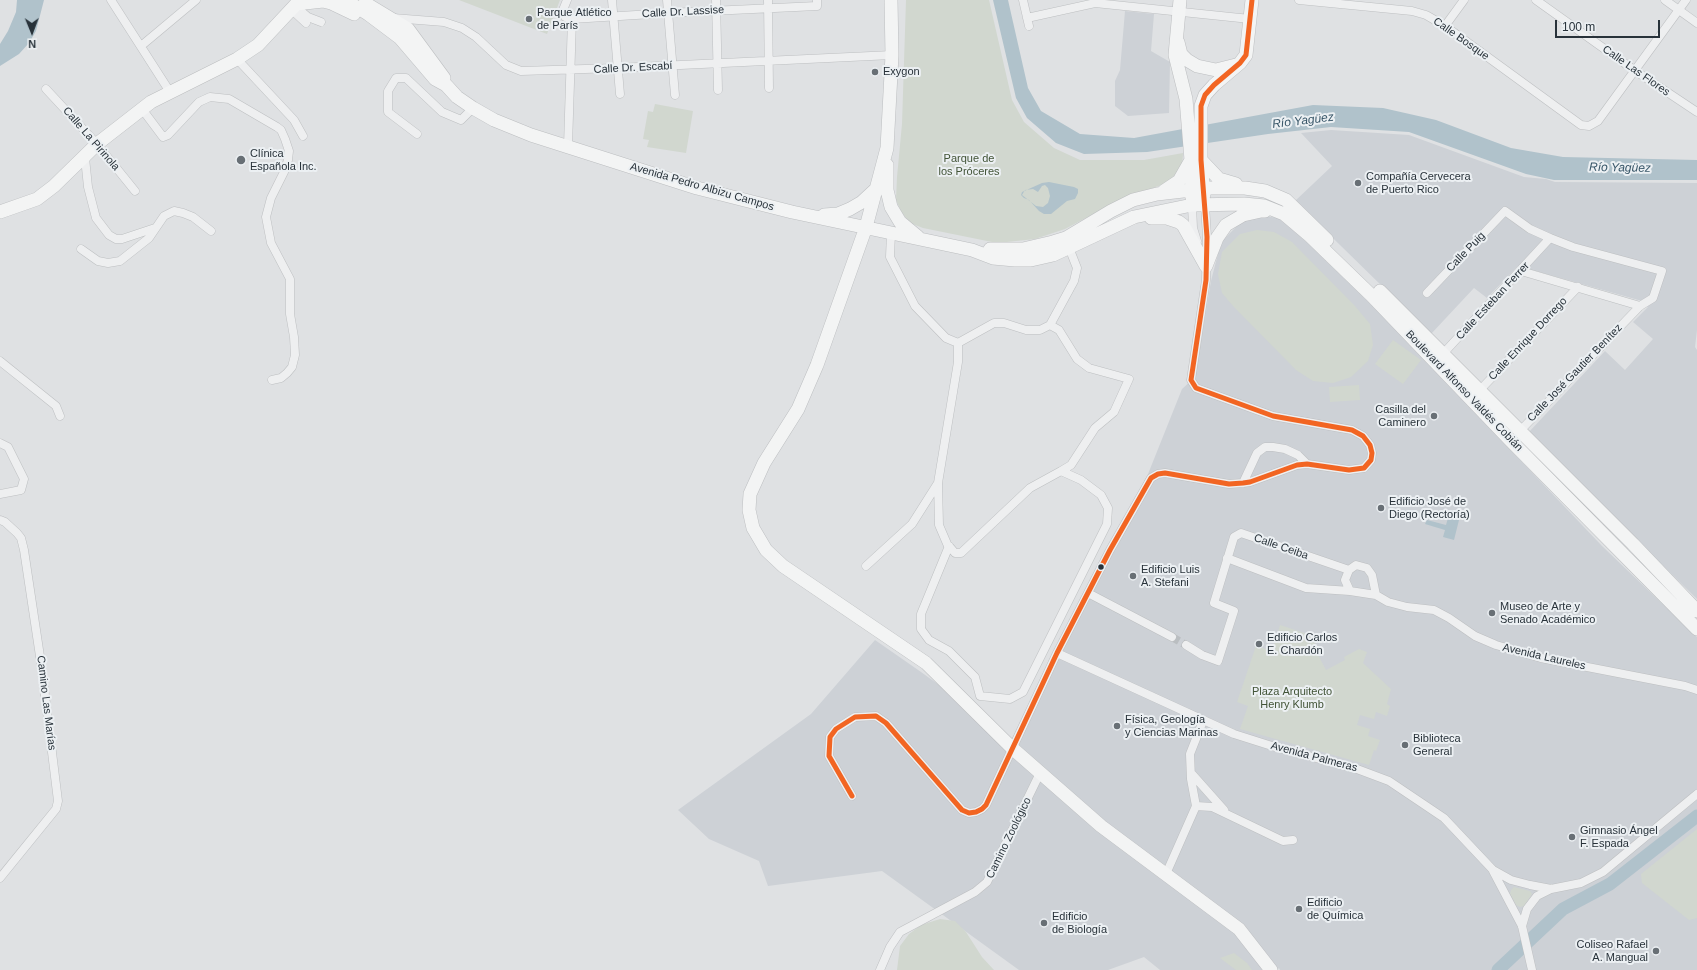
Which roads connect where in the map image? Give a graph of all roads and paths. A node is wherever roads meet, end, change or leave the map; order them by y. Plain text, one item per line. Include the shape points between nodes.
1 (112, 0) edge
2 (196, 0) edge
3 (345, 0) edge
4 (360, 0) edge
5 (371, 0) edge
6 (567, 0) edge
7 (612, 0) edge
8 (667, 0) edge
9 (716, 0) edge
10 (891, 0) edge
11 (1023, 0) edge
12 (1252, 0) edge
13 (1299, 0) edge
14 (1464, 0) edge
15 (1536, 0) edge
16 (1665, 0) edge
17 (1686, 0) edge
18 (1095, 2) edge
19 (817, 3) edge
20 (768, 4) edge
21 (296, 5) edge
22 (1180, 6) edge
23 (1679, 10) junction
24 (716, 11) junction
25 (668, 13) junction
26 (614, 16) junction
27 (390, 17) junction
28 (1027, 18) junction
29 (1250, 18) junction
30 (572, 19) junction
31 (376, 20) junction
32 (321, 22) dead end
33 (306, 23) dead end
34 (1697, 23) edge
35 (1029, 26) dead end
36 (1446, 26) junction
37 (1176, 36) junction
38 (141, 46) junction
39 (892, 55) junction
40 (237, 59) junction
41 (769, 61) junction
42 (1240, 63) junction
43 (717, 64) junction
44 (672, 66) junction
45 (617, 68) junction
46 (570, 70) junction
47 (1634, 70) junction
48 (446, 85) junction
49 (769, 88) dead end
50 (46, 89) dead end
51 (718, 90) dead end
52 (170, 92) junction
53 (620, 94) dead end
54 (675, 95) dead end
55 (473, 108) junction
56 (142, 109) junction
57 (1697, 112) edge
58 (1194, 121) junction
59 (417, 134) dead end
60 (303, 136) dead end
61 (98, 144) junction
62 (568, 146) junction
63 (887, 148) junction
64 (85, 158) junction
65 (1196, 160) junction
66 (1245, 188) junction
67 (876, 189) junction
68 (1198, 189) junction
69 (135, 191) dead end
70 (1157, 194) junction
71 (1198, 205) junction
72 (0, 212) edge
73 (1284, 214) junction
74 (812, 217) junction
75 (1134, 217) junction
76 (866, 227) junction
77 (155, 228) junction
78 (211, 232) dead end
79 (891, 233) junction
80 (1550, 238) junction
81 (920, 239) junction
82 (1067, 243) junction
83 (81, 249) dead end
84 (1206, 266) junction
85 (1521, 271) junction
86 (1578, 287) junction
87 (1427, 294) dead end
88 (1640, 306) junction
89 (1050, 325) junction
90 (958, 343) junction
91 (1440, 358) junction
92 (0, 361) edge
93 (272, 380) dead end
94 (1479, 391) junction
95 (60, 416) dead end
96 (1515, 436) junction
97 (0, 443) edge
98 (1307, 464) junction
99 (1060, 471) junction
100 (1567, 478) junction
101 (938, 483) junction
102 (1243, 483) junction
103 (0, 494) edge
104 (0, 520) edge
105 (1590, 521) junction
106 (949, 546) junction
107 (1227, 558) junction
108 (866, 566) dead end
109 (1349, 570) junction
110 (1350, 591) junction
111 (1088, 593) junction
112 (1376, 595) junction
113 (1697, 611) edge
114 (1697, 629) edge
115 (1172, 637) tunnel mouth
116 (1186, 645) tunnel mouth
117 (1057, 653) junction
118 (1697, 690) edge
119 (1203, 721) junction
120 (1012, 748) junction
121 (1040, 773) junction
122 (1192, 774) junction
123 (1697, 794) edge
124 (852, 796) dead end
125 (1196, 806) junction
126 (1228, 814) junction
127 (1293, 840) dead end
128 (1492, 870) junction
129 (1166, 874) junction
130 (0, 878) edge
131 (1551, 889) junction
132 (1522, 926) junction
133 (880, 970) edge
134 (1271, 970) edge
135 (1532, 970) edge

1 - 38 street
2 - 38 street
3 - 31 main road, Avenida Pedro Albizu Campos
4 - 27 main road, Avenida Pedro Albizu Campos
5 - 27 main road via 387,9
6 - 30 street via 563,10 566,17
7 - 26 street
8 - 25 street
9 - 24 street
10 - 39 main road
11 - 28 street
12 - 29 main road
13 - 36 street, Calle Bosque via 1419,12
14 - 36 street
15 - 47 street, Calle Las Flores
16 - 23 street
17 - 23 street
18 - 22 street
18 - 28 street
19 - 20 street, Calle Dr. Lassise
20 - 24 street, Calle Dr. Lassise
20 - 41 street
21 - 31 main road via 323,1 358,16
21 - 32 street via 308,17
21 - 33 street
21 - 40 main road via 258,45
22 - 29 street
22 - 37 main road
23 - 34 street
23 - 47 street
24 - 25 street, Calle Dr. Lassise
24 - 43 street
25 - 26 street, Calle Dr. Lassise
25 - 44 street
26 - 30 street, Calle Dr. Lassise
26 - 45 street
27 - 46 street, Calle Dr. Escabí via 444,22 462,28 506,64 521,71
27 - 48 main road, Avenida Pedro Albizu Campos via 408,29 443,76
28 - 35 street
29 - 42 main road via 1246,55
30 - 46 street
31 - 48 main road, Avenida Pedro Albizu Campos via 400,38 435,79
36 - 47 street, Calle Bosque via 1581,125 1589,126 1598,121
37 - 42 main road via 1181,54 1197,66 1216,70
37 - 58 main road via 1175,55
38 - 52 street
39 - 41 street, Calle Dr. Escabí
39 - 63 main road
40 - 52 main road
40 - 60 street via 294,120
41 - 43 street, Calle Dr. Escabí
41 - 49 street
42 - 58 main road via 1214,84 1205,95
43 - 44 street, Calle Dr. Escabí
43 - 51 street
44 - 45 street, Calle Dr. Escabí
44 - 54 street
45 - 46 street, Calle Dr. Escabí
45 - 53 street
46 - 62 street
47 - 57 street, Calle Las Flores
48 - 55 main road, Avenida Pedro Albizu Campos via 457,97
50 - 61 street, Calle La Pirinola
52 - 56 main road
55 - 59 street via 461,120 442,112 406,78 396,78 388,91 388,112
55 - 62 main road, Avenida Pedro Albizu Campos via 494,120 531,135
56 - 61 main road
56 - 93 street via 164,137 199,102 210,98 229,99 277,126 285,139 289,150 288,160 271,198 266,222 271,243 290,279 290,314 295,354 292,367 287,373
58 - 65 main road
61 - 64 main road
61 - 69 street, Calle La Pirinola
62 - 74 main road, Avenida Pedro Albizu Campos via 697,188
63 - 67 main road
63 - 81 main road via 887,190 891,207 900,222
64 - 72 main road via 37,199
64 - 77 street via 88,187 96,218 109,235 122,239
65 - 66 main road via 1219,179
65 - 68 main road
65 - 70 main road via 1179,181
66 - 68 main road, Boulevard Alfonso Valdés Cobián
66 - 91 main road, Boulevard Alfonso Valdés Cobián via 1265,191 1286,200
67 - 74 main road via 850,209 838,214
67 - 76 main road
68 - 70 main road, Avenida Pedro Albizu Campos
68 - 71 main road
70 - 82 main road, Avenida Pedro Albizu Campos via 1133,200 1111,210
71 - 73 main road, Boulevard Alfonso Valdés Cobián via 1264,206
71 - 75 main road, Avenida Pedro Albizu Campos
71 - 84 street via 1207,237
71 - 84 street via 1193,228
73 - 84 main road via 1261,211 1243,215 1226,225 1217,238
73 - 91 main road, Boulevard Alfonso Valdés Cobián
74 - 76 main road, Avenida Pedro Albizu Campos
75 - 82 main road, Avenida Pedro Albizu Campos
75 - 84 main road via 1167,218 1179,222
76 - 79 main road, Avenida Pedro Albizu Campos
76 - 120 main road via 817,365 798,409 764,463 750,494 749,510 753,528 766,550 783,566 926,663
77 - 78 street via 164,216 178,212 193,217
77 - 83 street via 149,238 117,262 98,261
79 - 81 main road, Avenida Pedro Albizu Campos
79 - 90 street via 890,257 915,306 946,338
80 - 85 street, Calle Esteban Ferrer
80 - 87 street, Calle Puig via 1530,229 1505,211
80 - 88 street via 1573,247 1662,271 1653,298
81 - 82 main road, Avenida Pedro Albizu Campos via 972,250 993,258 1023,260 1053,255
82 - 89 street via 1077,268 1074,281
84 - 98 street via 1191,380 1196,388 1273,416 1352,430 1363,436 1372,453 1371,460 1364,468 1349,470
85 - 86 street
85 - 91 street, Calle Esteban Ferrer
86 - 88 street
86 - 94 street, Calle Enrique Dorrego
88 - 96 street, Calle José Gautier Benítez
89 - 90 street via 1040,330 1026,330 1004,323 994,323
89 - 99 street via 1058,330 1077,359 1089,368 1129,379 1114,412 1095,428 1072,465
90 - 101 street via 958,362
91 - 94 main road, Boulevard Alfonso Valdés Cobián
91 - 96 main road, Boulevard Alfonso Valdés Cobián
92 - 95 street via 56,406
94 - 96 main road, Boulevard Alfonso Valdés Cobián
96 - 100 main road, Boulevard Alfonso Valdés Cobián
96 - 105 main road, Boulevard Alfonso Valdés Cobián
97 - 103 street via 8,447 24,479 21,490
98 - 102 street
98 - 102 street via 1298,455 1285,449 1265,447 1257,453
99 - 106 street via 1030,488 961,553 955,553
99 - 106 street via 1081,480 1102,495 1108,508 1107,524 1023,692 1010,700 980,696 975,677 949,651 929,640 921,630 921,614
100 - 105 main road via 1567,486 1587,507
100 - 113 main road, Boulevard Alfonso Valdés Cobián
101 - 106 street via 939,525
101 - 108 street via 912,524
102 - 111 street via 1229,484 1165,473 1151,478
104 - 130 street, Camino Las Marías via 18,533 24,550 58,801 56,809
105 - 114 main road, Boulevard Alfonso Valdés Cobián
107 - 109 street, Calle Ceiba via 1234,537 1241,533
107 - 110 street via 1306,588
107 - 116 street, Calle Ceiba via 1214,603 1234,611 1218,661
109 - 110 street via 1345,580
109 - 112 street via 1356,565 1367,568 1372,575
110 - 112 street, Avenida Laureles
111 - 115 street
111 - 117 street
112 - 118 street, Avenida Laureles via 1388,602 1407,607 1434,610 1475,636 1517,653
117 - 119 street, Avenida Palmeras
117 - 120 street
119 - 122 street via 1190,754
119 - 128 street, Avenida Palmeras via 1268,745 1357,769 1389,781 1444,818
120 - 121 main road
120 - 124 street via 986,805 976,812 969,813 955,803 886,723 876,716 856,718 836,729 830,737 829,756
121 - 129 main road via 1101,826
121 - 133 street, Camino Zoológico via 987,882 975,892 900,932
122 - 125 street via 1190,779
122 - 126 street
123 - 131 street, Avenida Palmeras via 1603,872 1581,883
125 - 126 street via 1212,807
125 - 129 street
126 - 127 street via 1283,840
128 - 131 street, Avenida Palmeras via 1511,880
128 - 132 street
129 - 134 main road via 1239,929
131 - 132 street, Avenida Palmeras via 1537,896 1527,909
132 - 135 street

